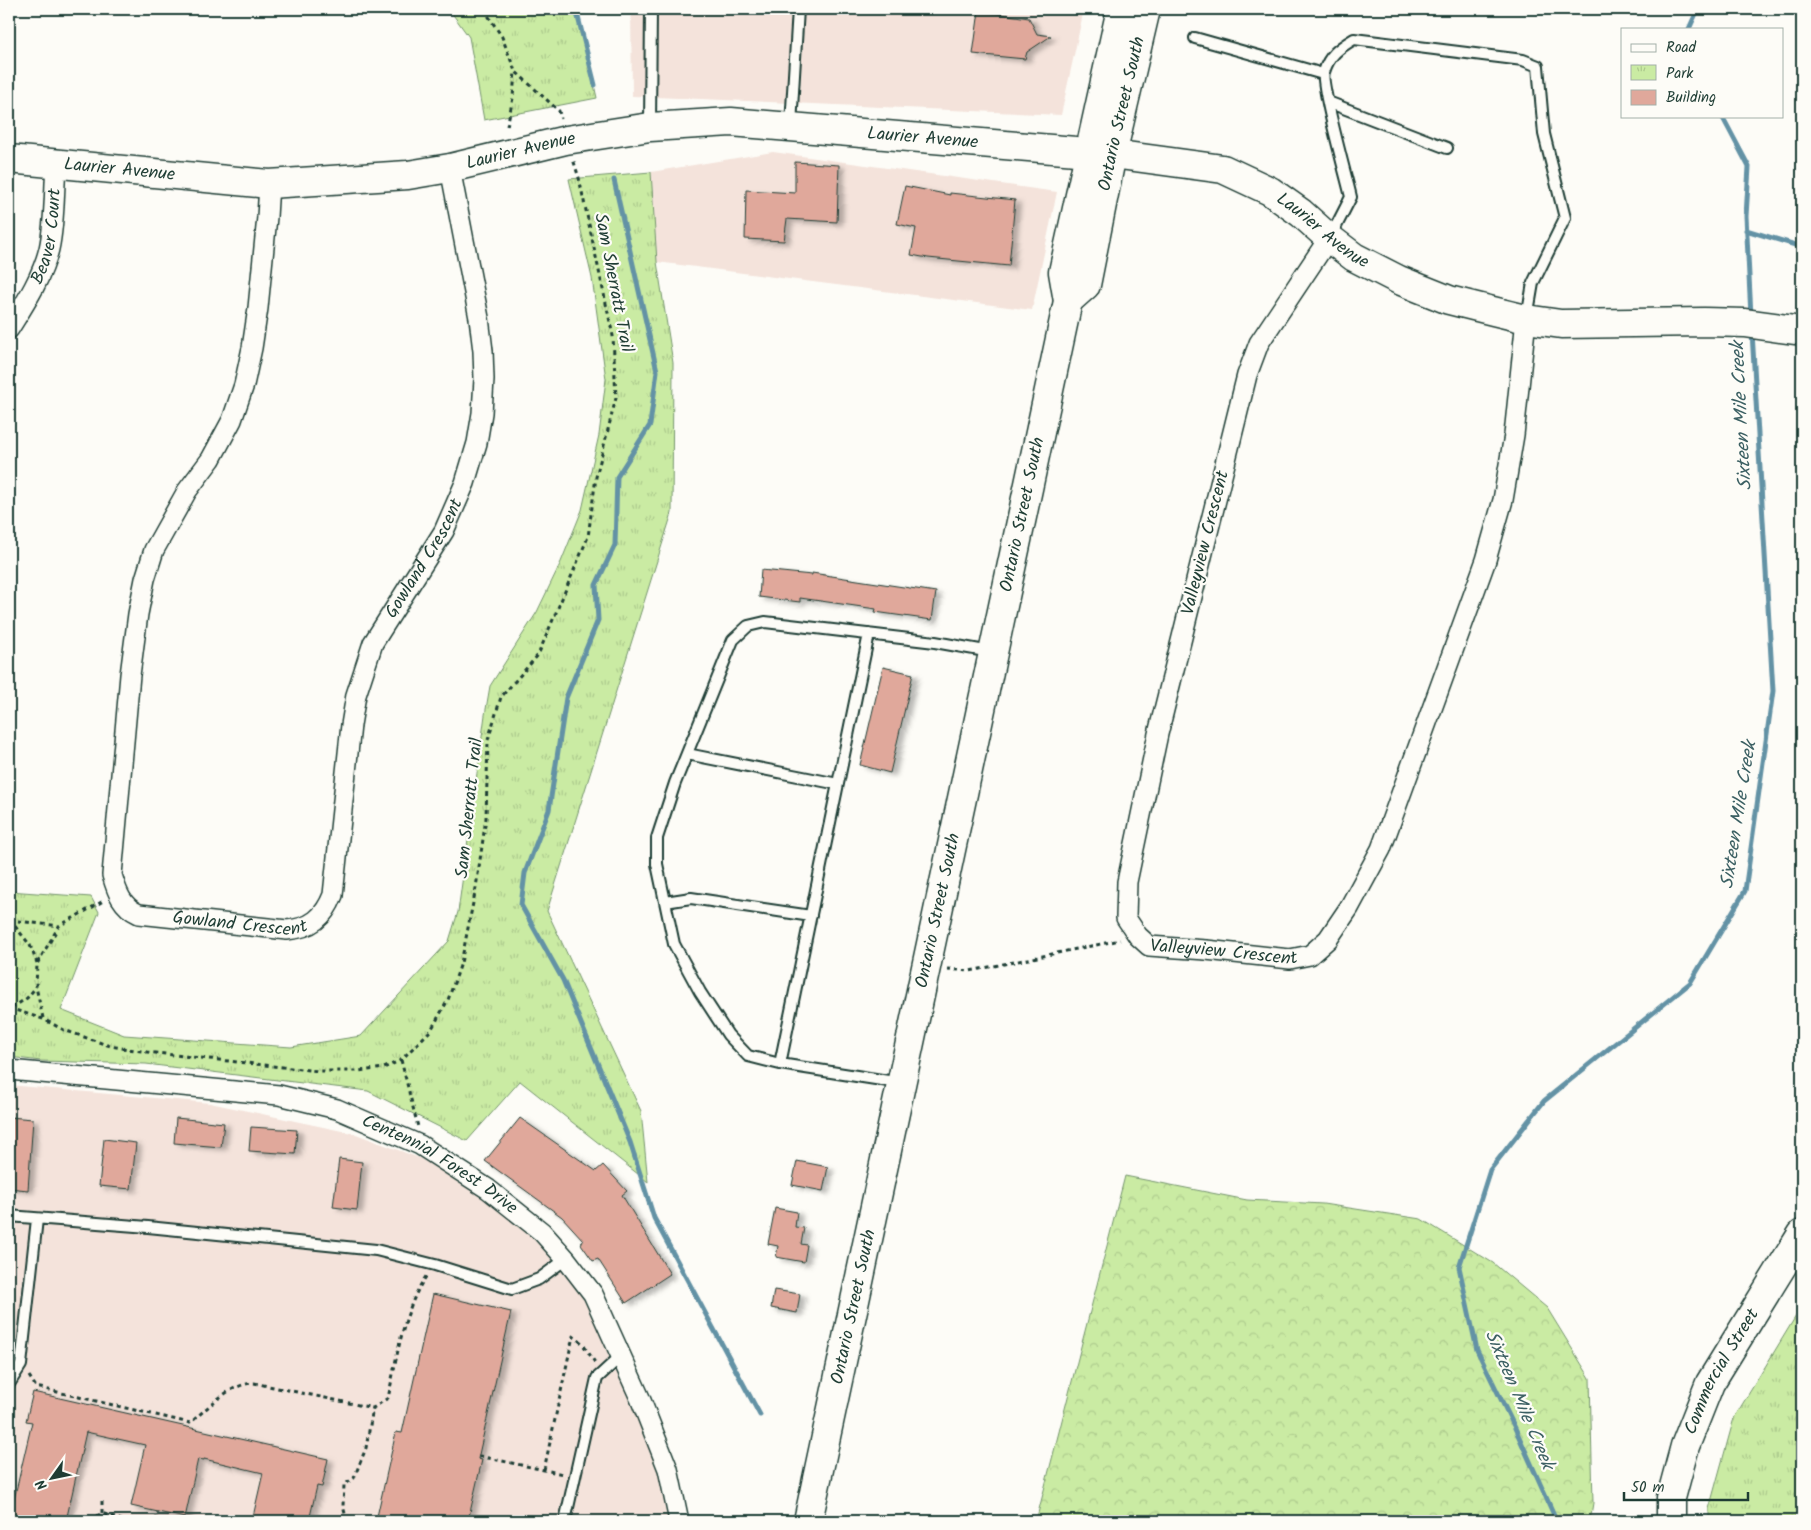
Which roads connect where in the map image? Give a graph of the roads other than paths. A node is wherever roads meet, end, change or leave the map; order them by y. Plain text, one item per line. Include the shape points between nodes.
1 (651, 9) edge
2 (798, 9) edge
3 (1121, 9) edge
4 (1146, 9) edge
5 (1195, 38) dead end
6 (1323, 74) junction
7 (1328, 102) junction
8 (791, 126) junction
9 (650, 127) junction
10 (1447, 148) dead end
11 (1101, 153) junction
12 (9, 159) edge
13 (56, 164) junction
14 (450, 168) junction
15 (269, 184) junction
16 (1329, 238) junction
17 (1526, 319) junction
18 (9, 329) edge
19 (1792, 329) edge
20 (869, 634) junction
21 (993, 652) junction
22 (687, 754) junction
23 (838, 784) junction
24 (665, 902) junction
25 (810, 916) junction
26 (780, 1064) junction
27 (9, 1070) edge
28 (902, 1083) junction
29 (9, 1216) edge
30 (37, 1219) junction
31 (1802, 1234) edge
32 (566, 1259) junction
33 (621, 1356) junction
34 (9, 1384) edge
35 (565, 1521) edge
36 (679, 1521) edge
37 (808, 1521) edge
38 (1671, 1521) edge

1 - 9 lane
2 - 8 lane
3 - 11 street, Ontario Street South
4 - 11 street, Ontario Street South
5 - 6 lane
6 - 7 lane
6 - 17 lane via 1336,50 1354,39 1523,60 1538,66 1544,134 1565,218 1532,283
7 - 10 lane
7 - 16 lane via 1351,197
8 - 9 street, Laurier Avenue via 731,122
8 - 11 street, Laurier Avenue
9 - 14 street, Laurier Avenue via 566,140
11 - 16 street, Laurier Avenue via 1222,169 1270,191
11 - 21 street, Ontario Street South via 1086,285 1068,301
12 - 13 street, Laurier Avenue
13 - 15 street, Laurier Avenue
13 - 18 street, Beaver Court via 49,249 42,272
14 - 15 street, Laurier Avenue via 408,175
14 - 15 street, Gowland Crescent via 478,309 483,352 482,413 478,435 465,483 444,531 373,643 356,695 333,895 328,908 309,925 286,930 139,914 125,905 117,893 112,875 130,675 145,579 154,550 232,420 244,384 258,308
16 - 17 street, Laurier Avenue via 1354,257 1399,280 1449,300
16 - 17 street, Valleyview Crescent via 1259,343 1247,375 1158,734 1127,882 1126,918 1148,946 1290,959 1310,955 1328,939 1349,908 1381,849 1486,560 1503,500 1514,435
17 - 19 street, Laurier Avenue via 1561,324 1745,323
20 - 21 lane
20 - 22 lane via 765,622 748,626 733,640
20 - 23 lane
21 - 28 street, Ontario Street South
22 - 23 lane
22 - 24 lane via 657,838 657,864
23 - 25 lane
24 - 25 lane via 691,898
24 - 26 lane via 674,944 728,1035 748,1056
25 - 26 lane
26 - 28 lane
27 - 32 street, Centennial Forest Drive via 279,1095 337,1109 420,1145 488,1189 542,1232
28 - 37 street, Ontario Street South
29 - 30 lane
30 - 32 lane via 148,1226 376,1250 512,1289 539,1279
30 - 34 lane via 21,1365
31 - 38 street, Commercial Street via 1710,1383 1685,1446 1671,1498
32 - 33 street, Centennial Forest Drive via 593,1294
33 - 35 lane via 596,1378
33 - 36 street, Centennial Forest Drive via 668,1469

